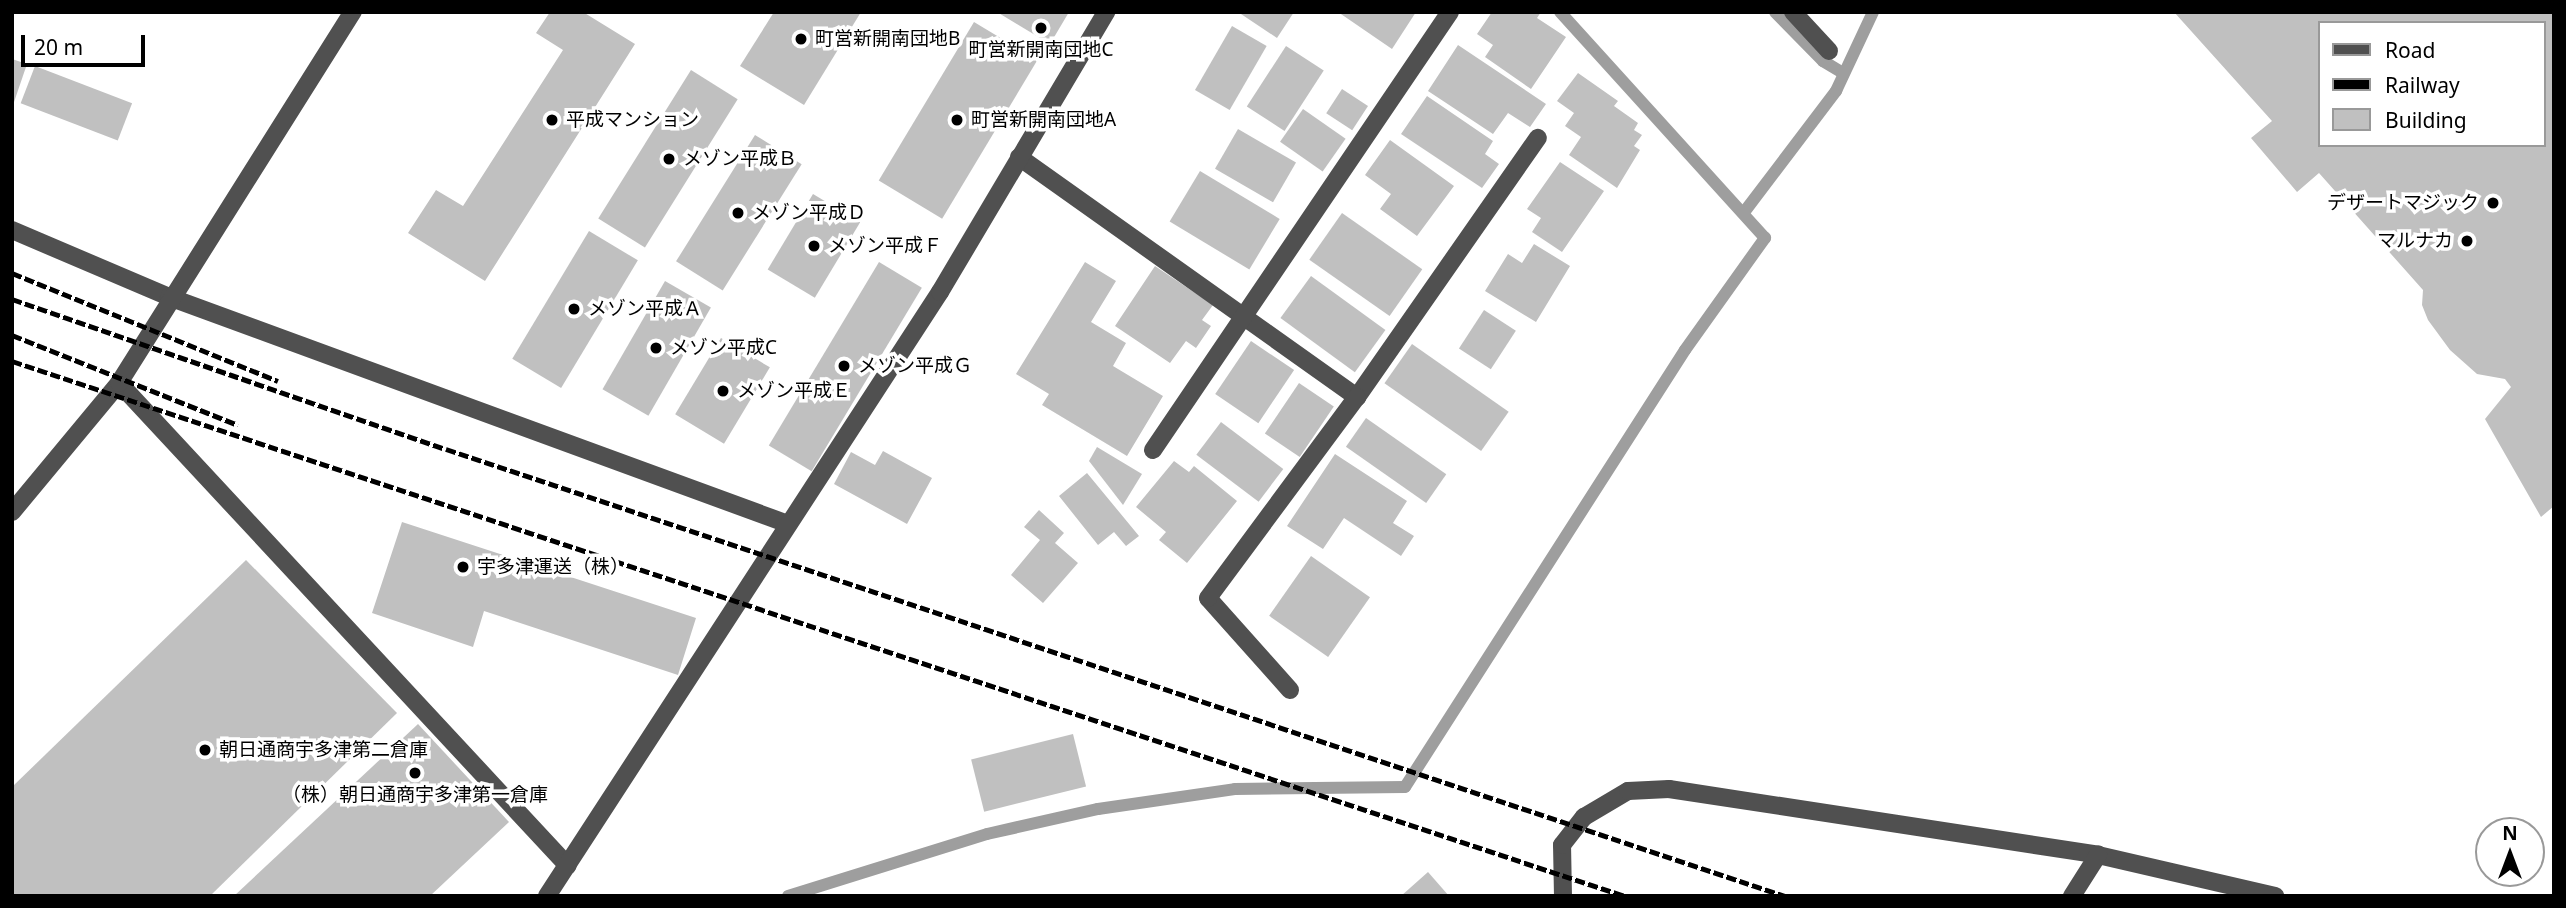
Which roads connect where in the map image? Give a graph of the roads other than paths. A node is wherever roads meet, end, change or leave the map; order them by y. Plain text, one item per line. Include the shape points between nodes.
1 (353, 12) edge
2 (1106, 12) edge
3 (1450, 12) edge
4 (1793, 12) edge
5 (1829, 51) dead end
6 (1538, 138) dead end
7 (1019, 157) junction
8 (12, 230) edge
9 (169, 297) junction
10 (1244, 317) junction
11 (119, 383) junction
12 (1357, 397) junction
13 (1153, 450) dead end
14 (12, 512) edge
15 (788, 524) junction
16 (1290, 690) dead end
17 (2098, 855) junction
18 (568, 866) junction
19 (547, 896) edge
20 (1563, 896) edge
21 (2072, 896) edge
22 (2274, 896) edge

1 - 9 street
2 - 7 street
3 - 10 street
4 - 5 street
6 - 12 street
7 - 10 street
7 - 15 street via 940,292
8 - 9 street
9 - 11 street
9 - 15 street
10 - 12 street
10 - 13 street
11 - 14 street
11 - 18 street
12 - 16 street via 1208,598
15 - 18 street
17 - 20 street via 1669,789 1628,791 1584,817 1562,845
17 - 21 street
17 - 22 street
18 - 19 street

